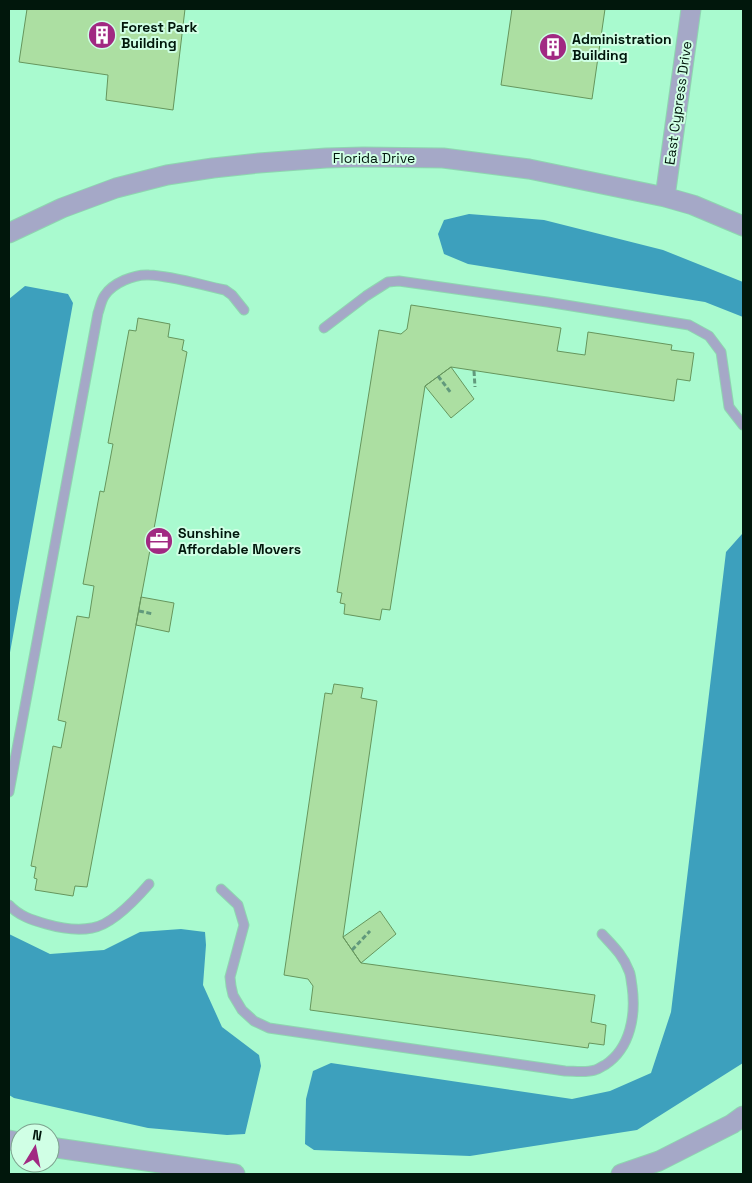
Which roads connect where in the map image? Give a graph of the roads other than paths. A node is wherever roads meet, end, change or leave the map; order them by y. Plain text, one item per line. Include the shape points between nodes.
1 (691, 9) edge
2 (666, 197) junction
3 (743, 226) edge
4 (9, 233) edge
5 (244, 310) dead end
6 (324, 328) dead end
7 (743, 425) edge
8 (9, 792) edge
9 (149, 884) dead end
10 (221, 889) dead end
11 (9, 905) edge
12 (602, 934) dead end
13 (743, 1116) edge
14 (60, 1148) edge
15 (234, 1174) edge
16 (621, 1174) edge

1 - 2 street, East Cypress Drive
2 - 3 street, Florida Drive
2 - 4 street, Florida Drive via 530,169 443,158 326,158 167,175 116,188
5 - 8 lane via 225,290 148,275 115,285 104,296 98,313
6 - 7 lane via 388,282 398,281 689,325 709,336 721,352 729,407
9 - 11 lane via 126,907 93,928 76,929 33,921
10 - 12 lane via 238,905 244,925 230,976 231,986 242,1010 254,1021 269,1028 564,1071 596,1070 617,1056 626,1042 633,1011 630,972 620,953
13 - 16 street via 659,1161
14 - 15 street

